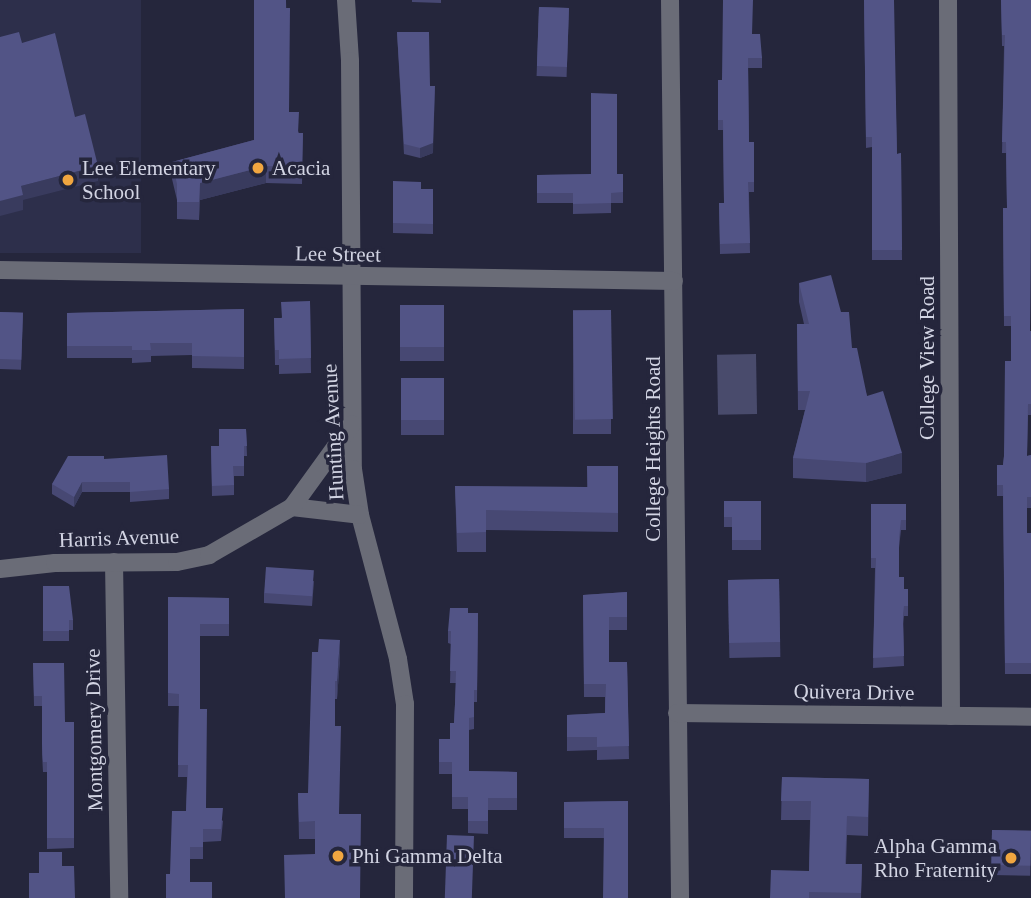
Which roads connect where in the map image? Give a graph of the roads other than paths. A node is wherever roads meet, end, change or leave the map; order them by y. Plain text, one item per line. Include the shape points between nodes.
1 (345, 0) edge
2 (670, 0) edge
3 (947, 0) edge
4 (0, 270) edge
5 (351, 277) junction
6 (674, 281) junction
7 (352, 424) junction
8 (292, 507) junction
9 (360, 515) junction
10 (114, 562) junction
11 (0, 569) edge
12 (677, 713) junction
13 (951, 716) junction
14 (1031, 717) edge
15 (119, 898) edge
16 (404, 898) edge
17 (680, 898) edge

1 - 5 street, Hunting Avenue
2 - 6 street, College Heights Road
3 - 13 street, College View Road
4 - 5 street, Lee Street
5 - 6 street, Lee Street
5 - 7 street, Hunting Avenue
6 - 12 street, College Heights Road
7 - 8 street, Harris Avenue
7 - 9 street, Hunting Avenue
8 - 9 street
8 - 10 street, Harris Avenue via 209,555 177,562
9 - 16 street, Hunting Avenue via 398,659 405,704
10 - 11 street, Harris Avenue
10 - 15 street, Montgomery Drive
12 - 13 street, Quivera Drive
12 - 17 street, College Heights Road
13 - 14 street, Quivera Drive

